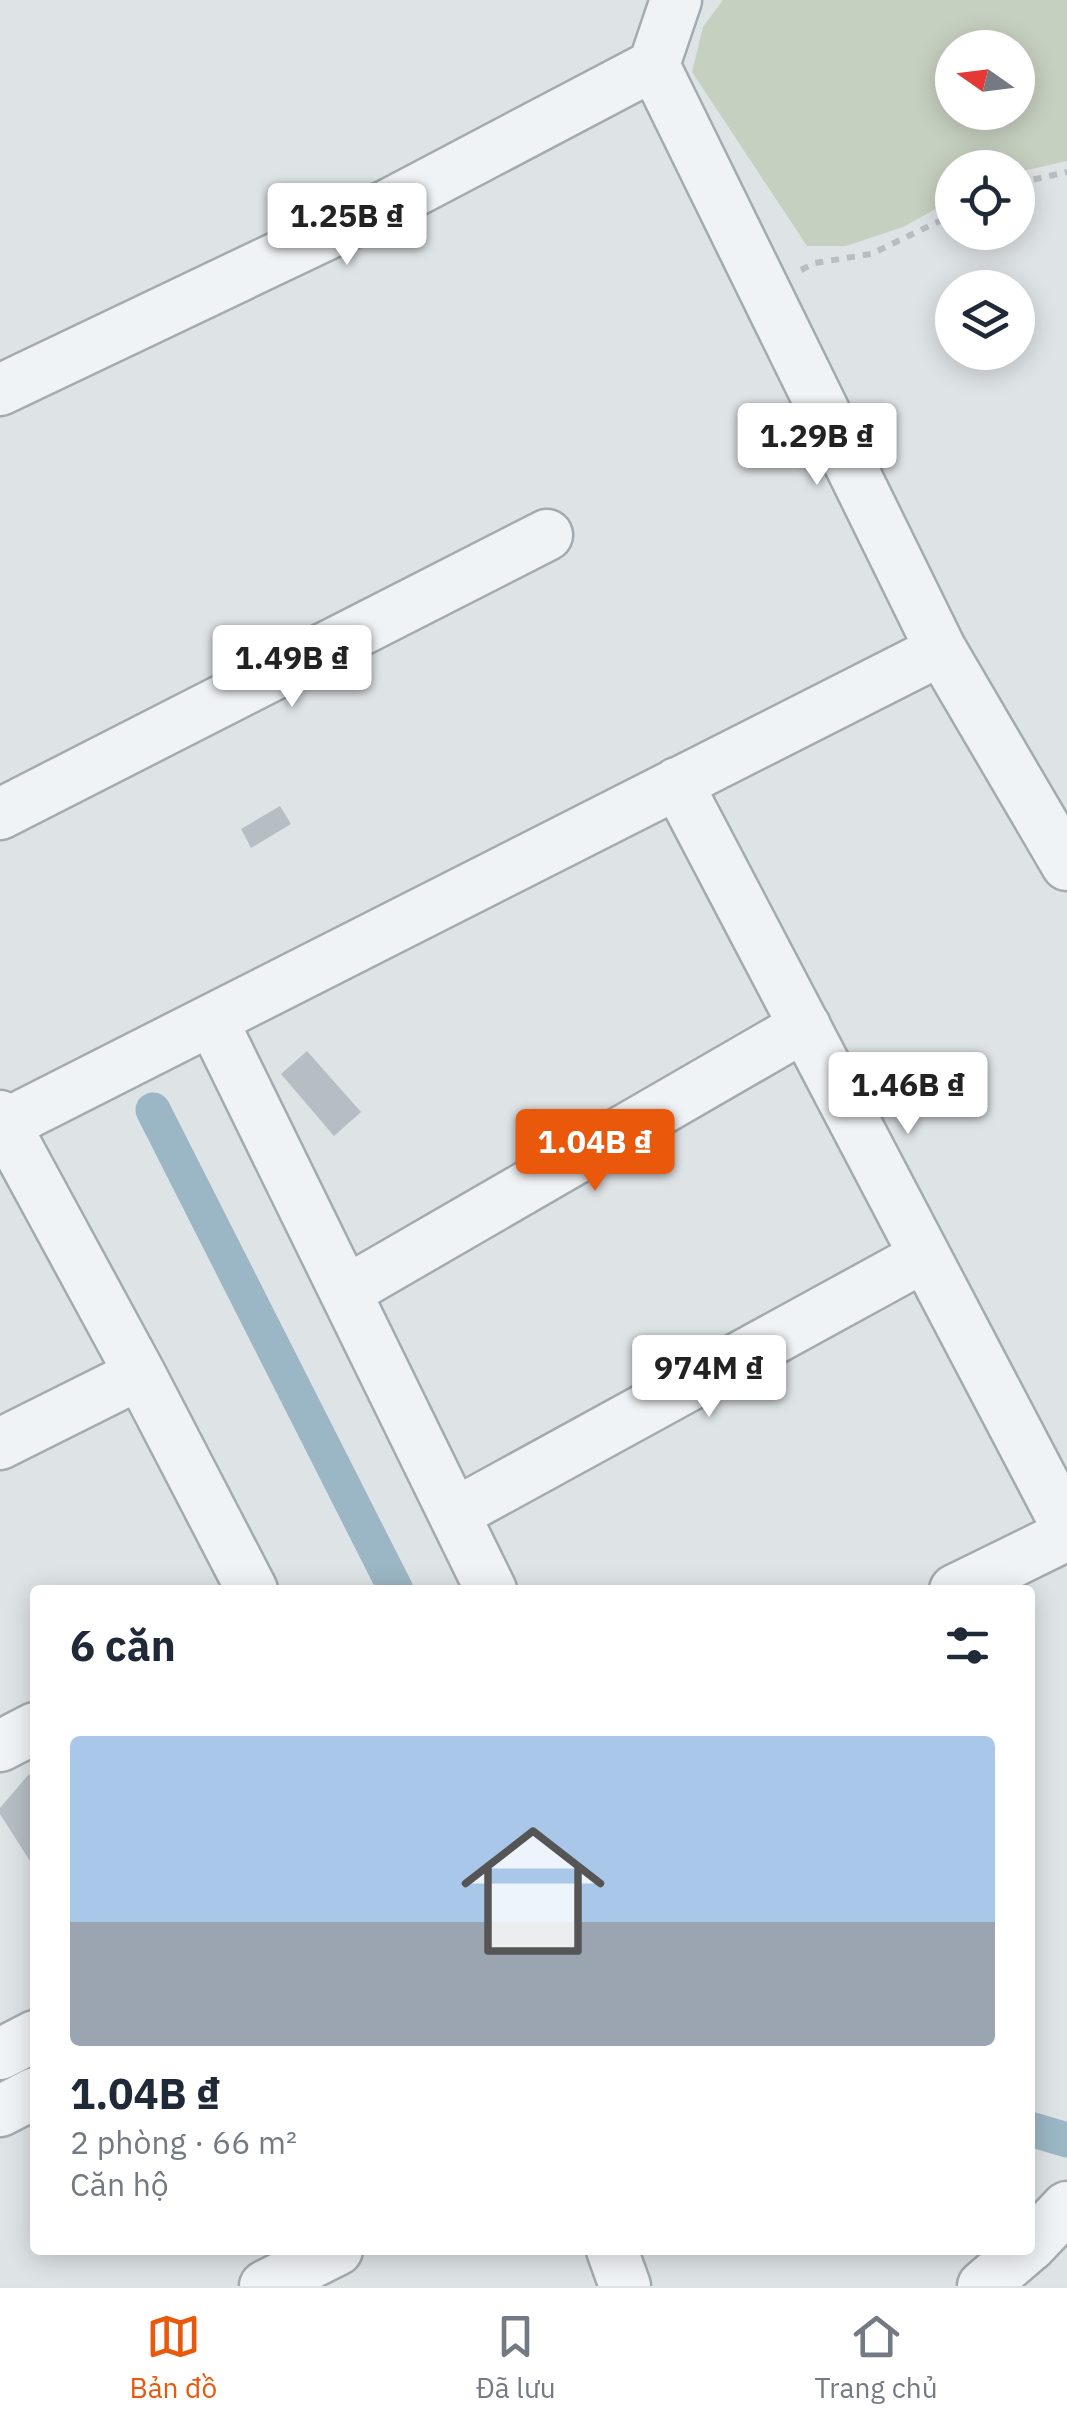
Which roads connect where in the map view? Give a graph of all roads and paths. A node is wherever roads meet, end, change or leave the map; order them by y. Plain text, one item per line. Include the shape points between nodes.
1 (676, 0) edge
2 (654, 65) junction
3 (1067, 172) edge
4 (1035, 179) edge
5 (935, 224) edge
6 (763, 287) junction
7 (0, 390) edge
8 (547, 535) dead end
9 (941, 650) junction
10 (677, 784) junction
11 (0, 814) edge
12 (1067, 865) edge
13 (212, 1020) junction
14 (805, 1026) junction
15 (1, 1123) edge
16 (925, 1256) junction
17 (345, 1292) junction
18 (140, 1374) junction
19 (0, 1444) edge
20 (454, 1514) junction
21 (1067, 1528) edge
22 (1067, 1535) edge
23 (249, 1585) edge
24 (489, 1585) edge
25 (965, 1585) edge
26 (30, 1731) edge
27 (0, 1746) edge
28 (30, 2039) edge
29 (0, 2054) edge
30 (30, 2096) edge
31 (0, 2111) edge
32 (327, 2255) edge
33 (614, 2255) edge
34 (1017, 2255) edge
35 (265, 2286) edge
36 (626, 2286) edge
37 (982, 2286) edge

1 - 2 street
2 - 6 street
2 - 7 street via 388,205
3 - 4 path
5 - 6 path via 871,254 816,263
6 - 9 street
8 - 11 street
9 - 10 street
9 - 12 street
10 - 13 street
10 - 14 street
13 - 15 street
13 - 17 street
14 - 16 street
14 - 17 street
15 - 18 street
16 - 20 street
16 - 21 street
17 - 20 street
18 - 19 street
18 - 23 street
20 - 24 street
22 - 25 street
26 - 27 street
28 - 29 street
30 - 31 street
32 - 35 street
33 - 36 street
34 - 37 street

